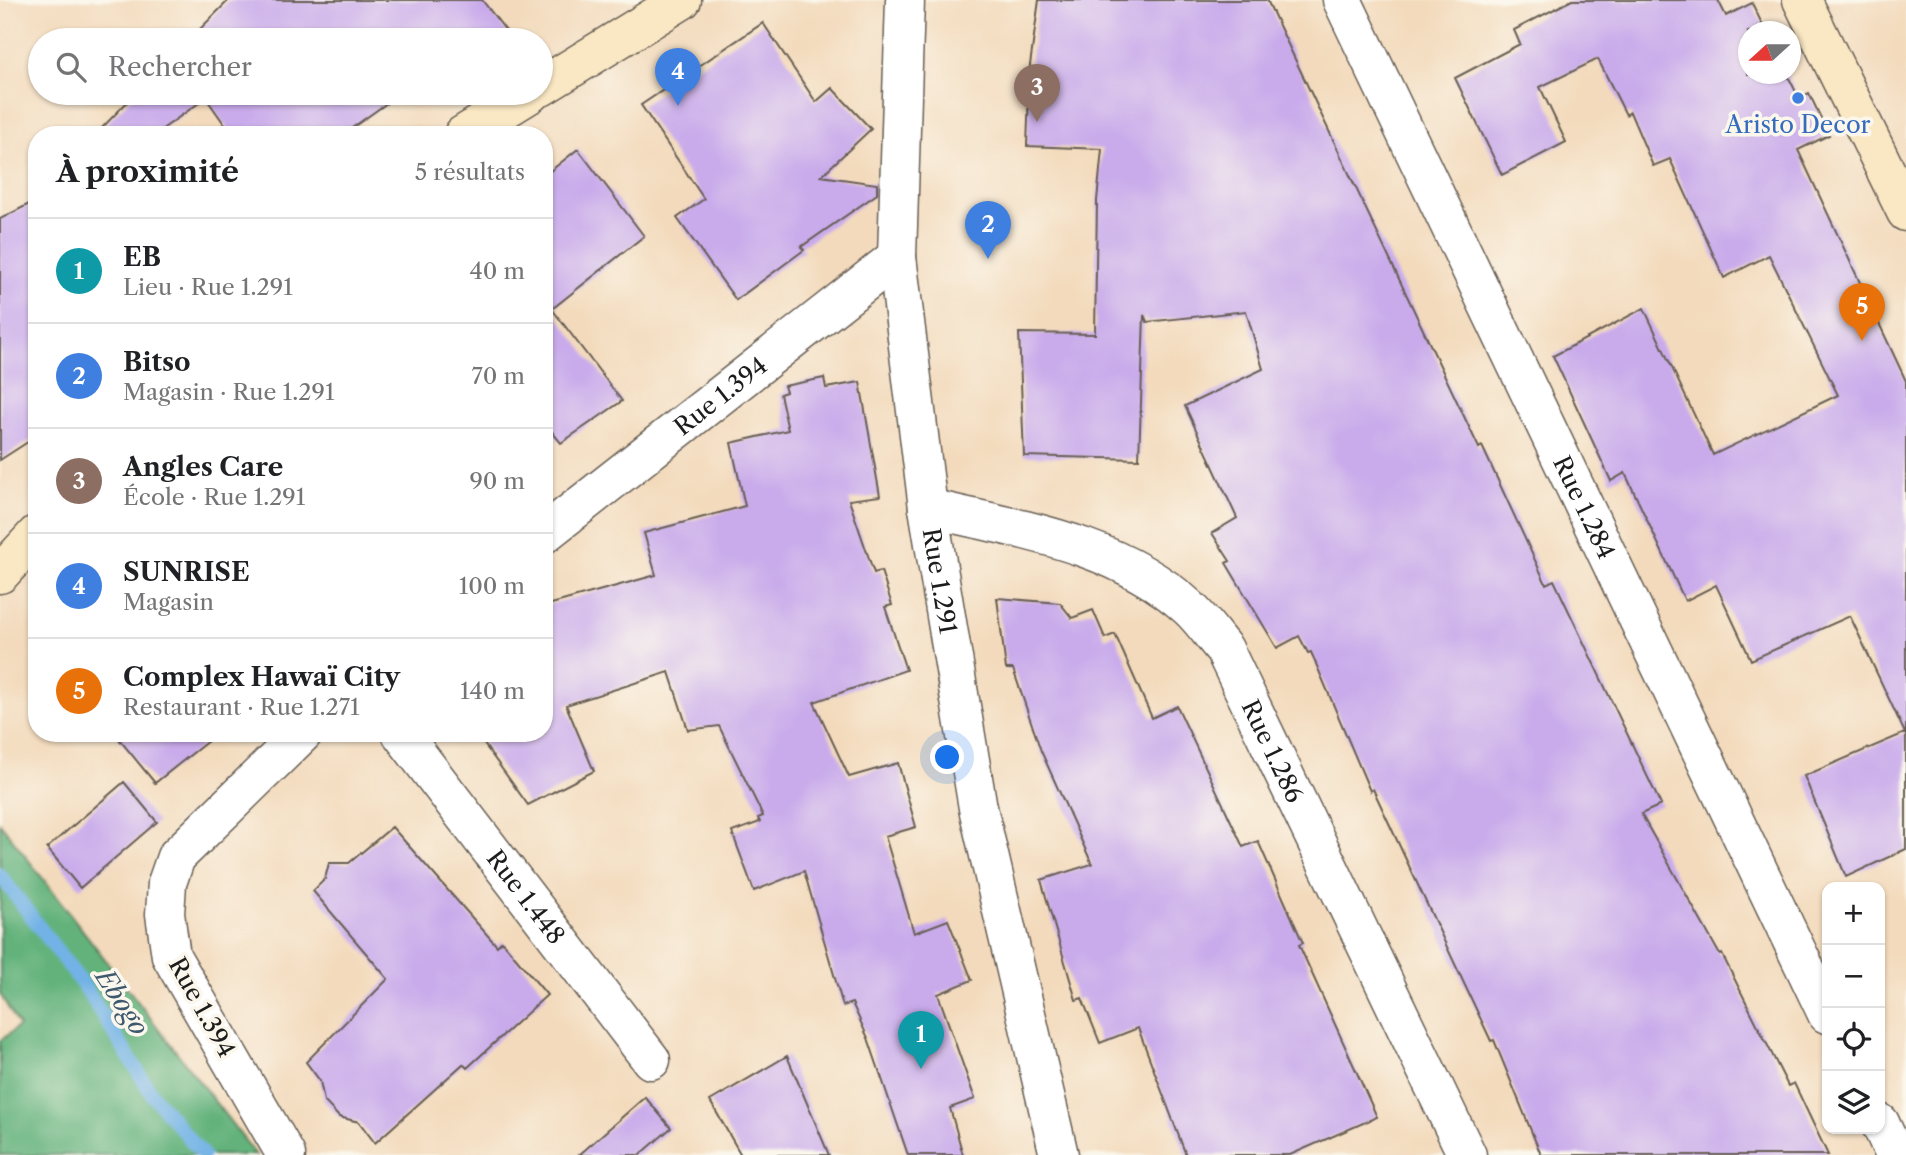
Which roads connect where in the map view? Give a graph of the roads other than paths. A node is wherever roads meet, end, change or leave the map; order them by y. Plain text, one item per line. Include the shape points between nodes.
1 (682, 0) edge
2 (905, 0) edge
3 (1342, 0) edge
4 (1802, 0) edge
5 (553, 80) edge
6 (512, 105) edge
7 (478, 126) edge
8 (1906, 212) edge
9 (897, 257) junction
10 (928, 508) junction
11 (553, 527) edge
12 (28, 544) edge
13 (0, 574) edge
14 (294, 742) edge
15 (408, 742) edge
16 (1824, 1008) edge
17 (650, 1060) dead end
18 (1885, 1134) edge
19 (286, 1155) edge
20 (1059, 1155) edge
21 (1467, 1155) edge
22 (1895, 1155) edge

1 - 5 main road
2 - 9 street, Rue 1.291
3 - 16 street, Rue 1.284
4 - 8 main road
6 - 7 main road
9 - 10 street, Rue 1.291
9 - 11 street, Rue 1.394
10 - 20 street, Rue 1.291 via 978,808
10 - 21 street, Rue 1.286 via 1079,544 1148,577 1189,608 1224,649
12 - 13 main road
14 - 19 street, Rue 1.394 via 176,857 164,914 171,956
15 - 17 street, Rue 1.448
18 - 22 street

